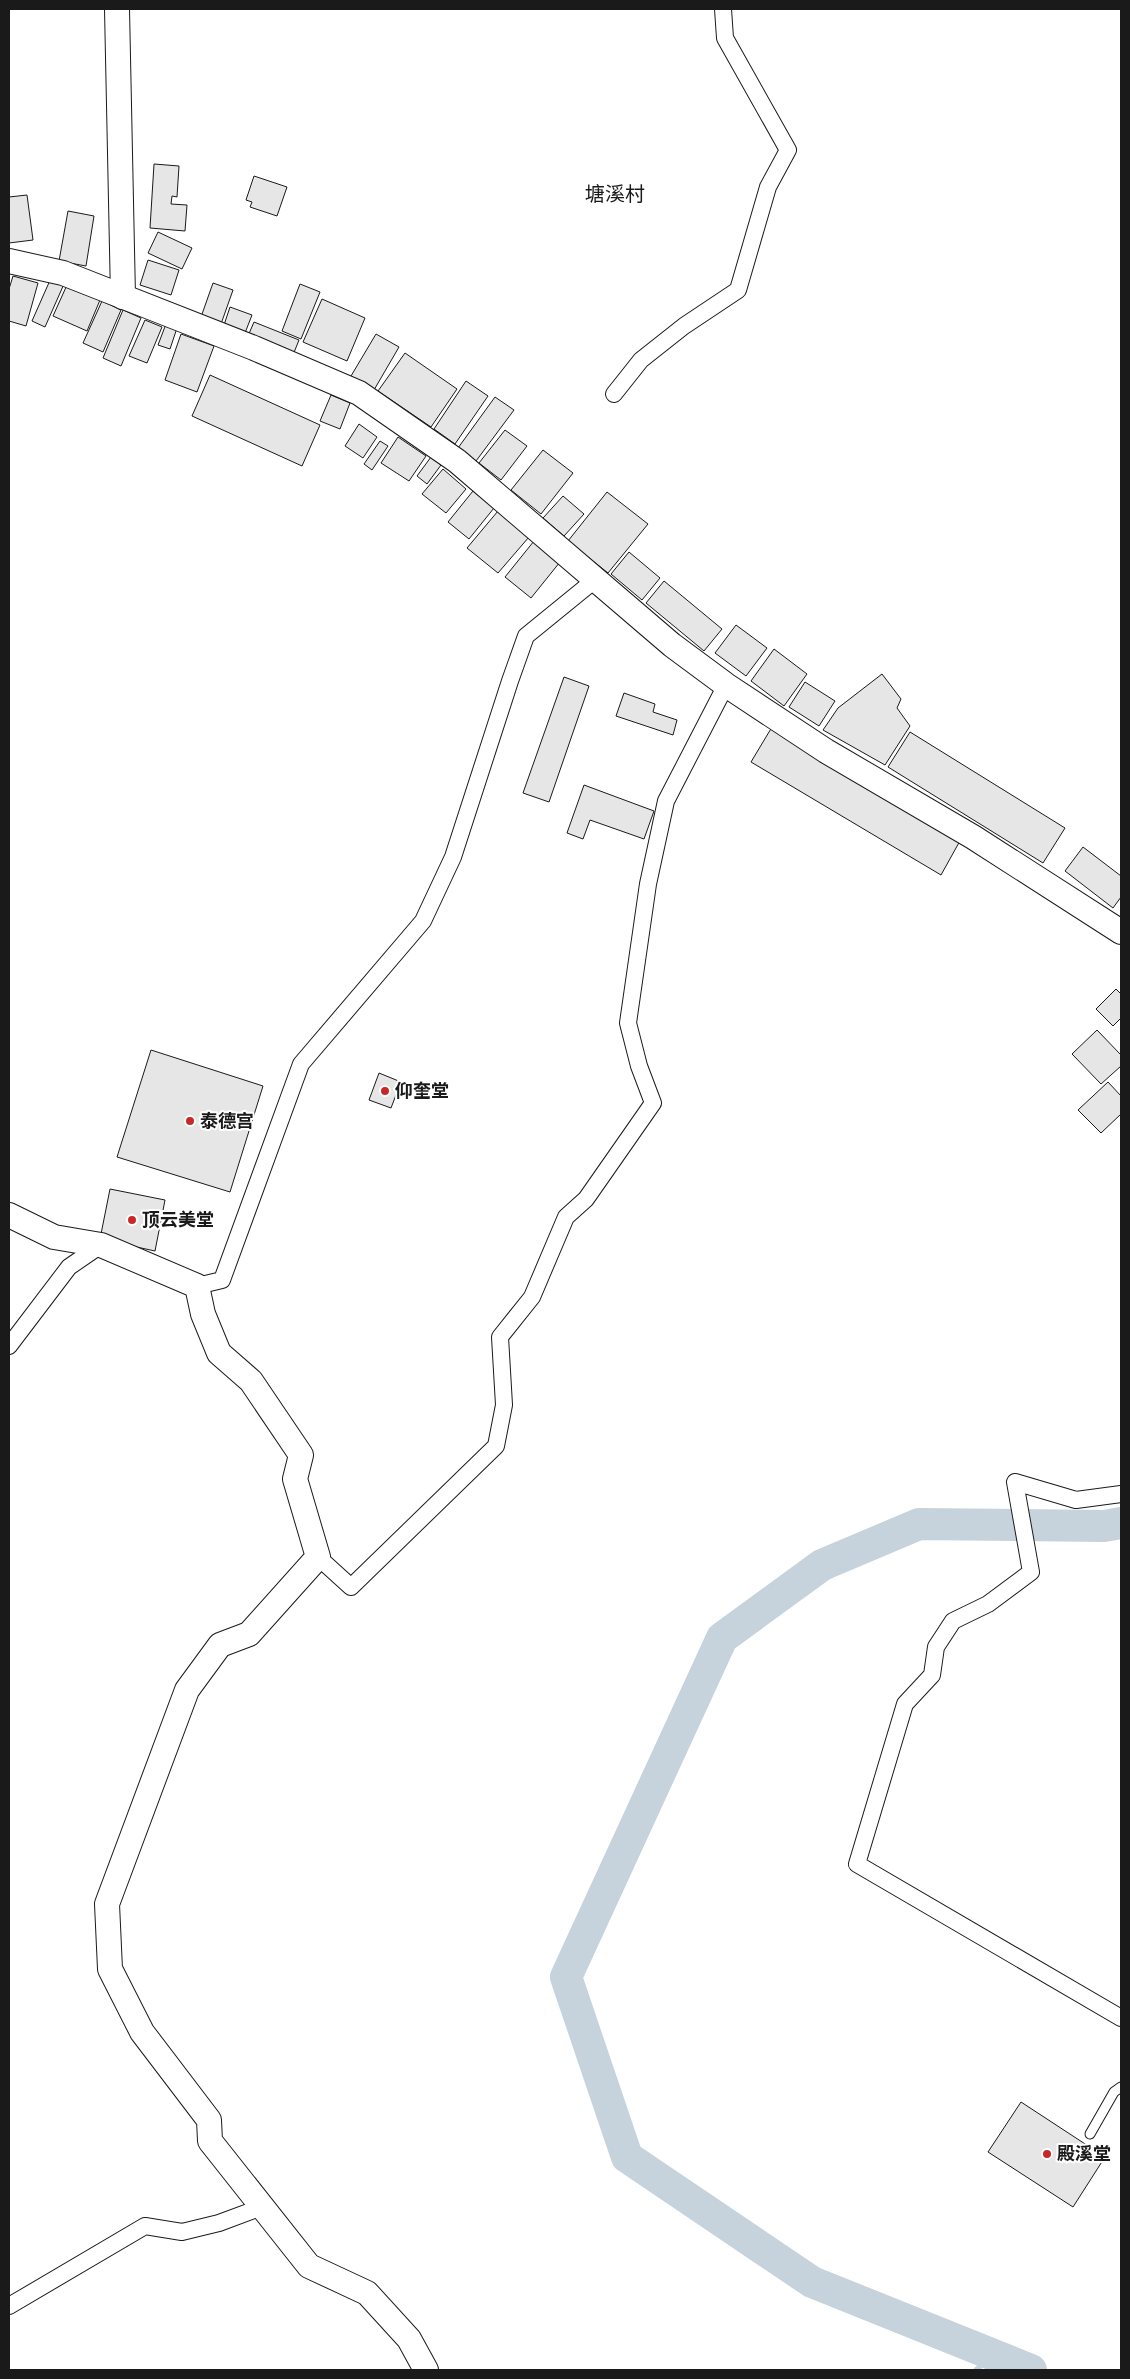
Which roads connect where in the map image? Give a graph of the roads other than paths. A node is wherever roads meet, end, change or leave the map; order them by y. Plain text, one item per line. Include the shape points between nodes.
1 (117, 9) edge
2 (723, 9) edge
3 (9, 261) edge
4 (123, 297) junction
5 (614, 394) dead end
6 (596, 579) junction
7 (726, 685) junction
8 (1121, 932) edge
9 (9, 1215) edge
10 (101, 1245) junction
11 (197, 1286) junction
12 (9, 1346) edge
13 (1121, 1494) edge
14 (318, 1557) junction
15 (1121, 2018) edge
16 (1121, 2088) edge
17 (1090, 2134) dead end
18 (262, 2207) junction
19 (9, 2306) edge
20 (426, 2370) edge

1 - 4 street
2 - 5 street via 725,38 788,150 768,186 738,290 641,360
3 - 4 street via 63,273
4 - 6 street via 359,393 457,461
6 - 7 street via 672,645
6 - 11 street via 526,636 453,857 423,921 301,1064 222,1280
7 - 8 street via 826,751 973,837
7 - 14 street via 666,800 648,884 628,1023 653,1103 586,1199 566,1217 532,1297 500,1337 504,1405 496,1446 350,1587
9 - 10 street via 54,1237
10 - 11 street
10 - 12 street via 68,1266
11 - 14 street via 203,1314 219,1353 251,1381 301,1455 295,1479
13 - 15 street via 1076,1500 1014,1482 1031,1572 988,1604 954,1621 936,1647 932,1674 905,1704 857,1864
14 - 18 street via 249,1634 220,1645 187,1690 107,1904 110,1969 142,2032 209,2120 210,2141
16 - 17 lane via 1114,2092
18 - 19 street via 182,2232 145,2226
18 - 20 street via 309,2266 367,2293 409,2339

